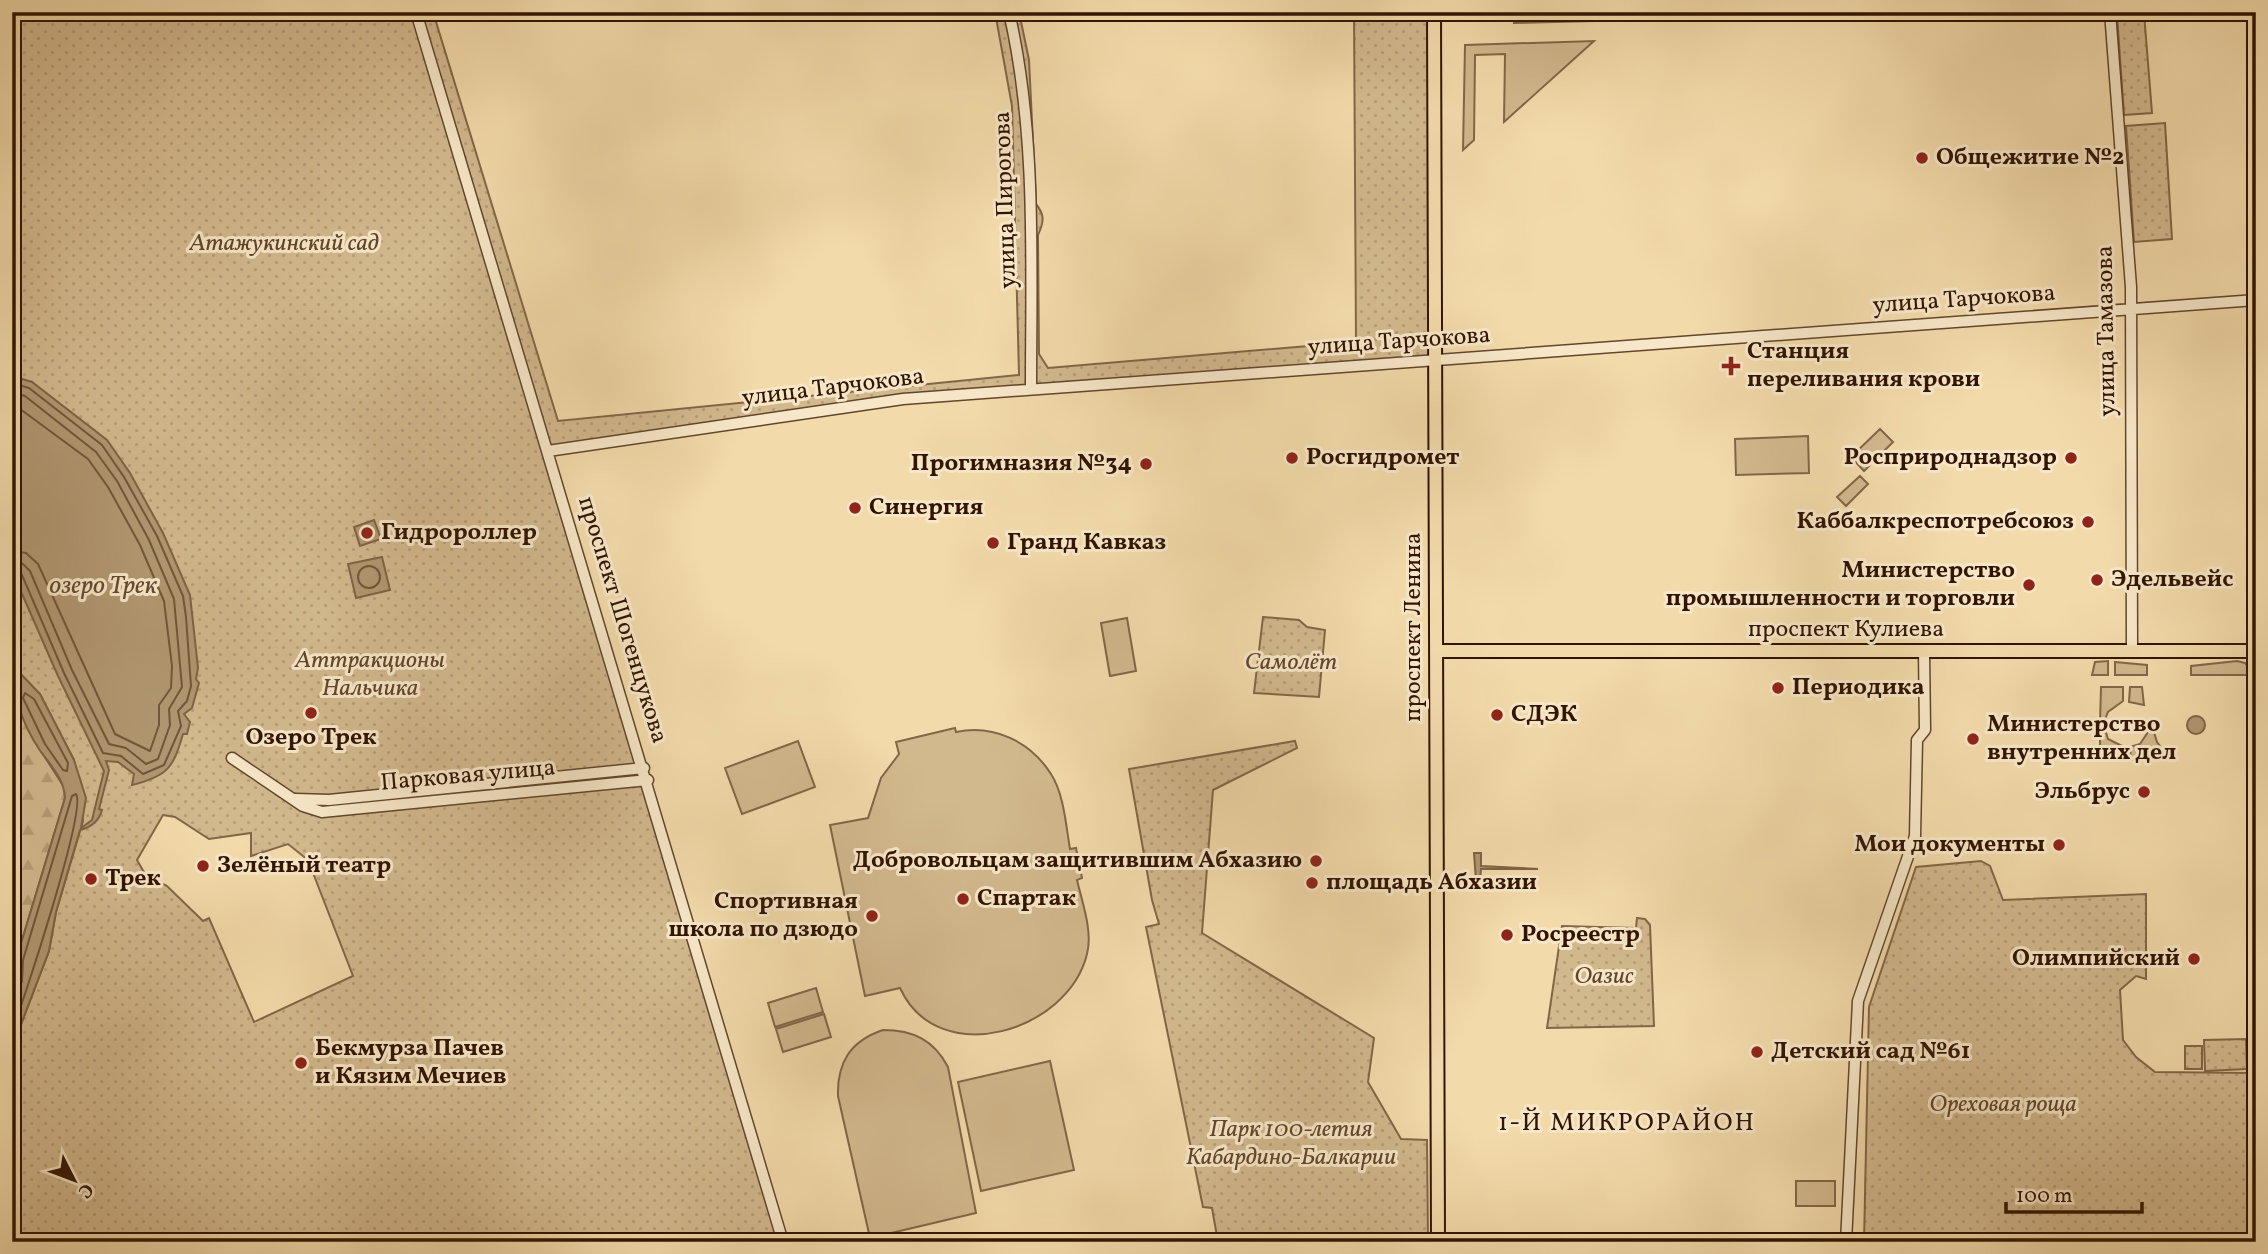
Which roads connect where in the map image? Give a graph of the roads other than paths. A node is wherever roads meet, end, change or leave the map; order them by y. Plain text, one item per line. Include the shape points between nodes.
1 (416, 12) edge
2 (1009, 12) edge
3 (1434, 12) edge
4 (2110, 12) edge
5 (2256, 300) edge
6 (2130, 309) junction
7 (1435, 360) junction
8 (1031, 388) junction
9 (548, 451) junction
10 (2132, 650) junction
11 (1436, 651) junction
12 (1924, 651) junction
13 (2256, 651) edge
14 (232, 758) dead end
15 (644, 768) junction
16 (648, 780) junction
17 (296, 799) junction
18 (783, 1242) edge
19 (1438, 1242) edge
20 (1846, 1242) edge

1 - 9 street, проспект Шогенцукова
2 - 8 street, улица Пирогова via 1021,71 1026,140
3 - 7 main road, проспект Ленина
4 - 6 street, улица Тамазова
5 - 6 street, улица Тарчокова
6 - 7 street, улица Тарчокова
6 - 10 street, улица Тамазова
7 - 8 street, улица Тарчокова
7 - 11 main road, проспект Ленина
8 - 9 street, улица Тарчокова via 833,408
9 - 15 street, проспект Шогенцукова
10 - 12 main road, проспект Кулиева
10 - 13 main road, проспект Кулиева
11 - 12 main road, проспект Кулиева
11 - 19 main road, проспект Ленина
12 - 20 street via 1925,730 1917,740 1915,836 1858,1001
14 - 17 street, Парковая улица
15 - 16 street, проспект Шогенцукова
15 - 17 street, Парковая улица via 328,800
16 - 17 street, Парковая улица via 322,812
16 - 18 street, проспект Шогенцукова

